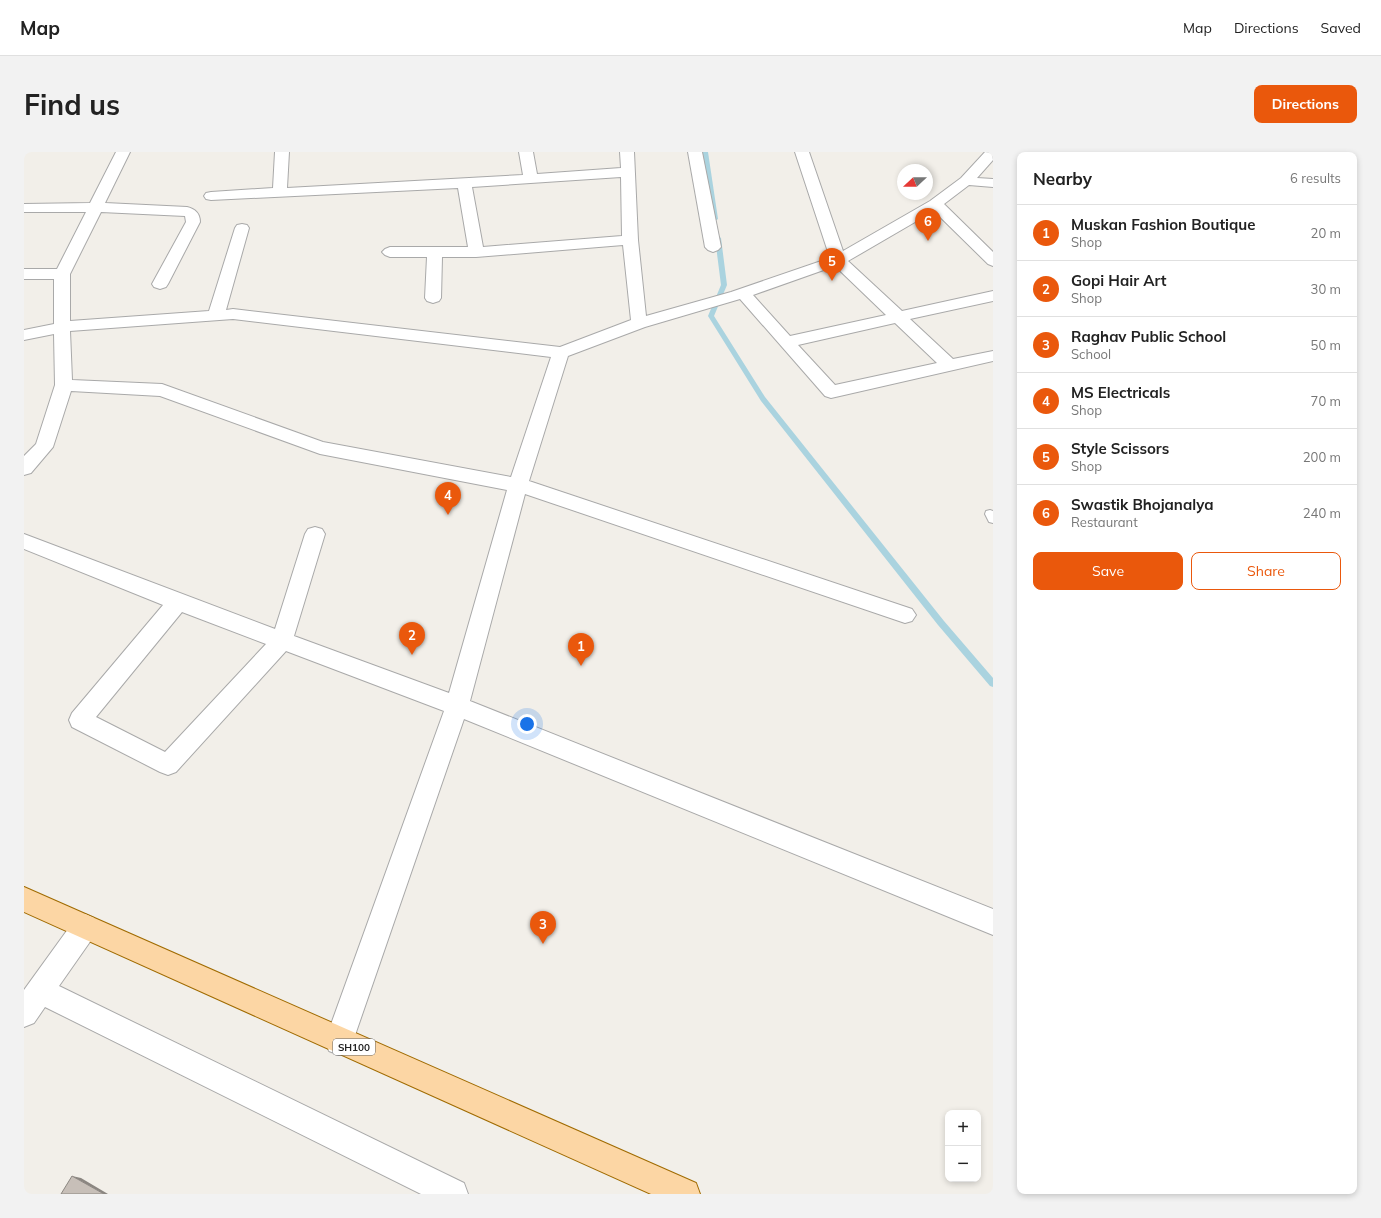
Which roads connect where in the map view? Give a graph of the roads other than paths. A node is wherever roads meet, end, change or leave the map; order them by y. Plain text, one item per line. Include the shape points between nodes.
1 (123, 152) edge
2 (282, 152) edge
3 (526, 152) edge
4 (626, 152) edge
5 (696, 152) edge
6 (802, 152) edge
7 (993, 152) edge
8 (628, 172) junction
9 (531, 179) junction
10 (966, 181) junction
11 (464, 183) junction
12 (993, 183) edge
13 (280, 192) junction
14 (211, 196) dead end
15 (935, 204) junction
16 (95, 207) junction
17 (24, 208) edge
18 (242, 228) dead end
19 (630, 240) junction
20 (713, 247) dead end
21 (435, 251) junction
22 (390, 252) dead end
23 (476, 252) junction
24 (838, 260) junction
25 (993, 261) edge
26 (24, 274) edge
27 (62, 274) junction
28 (160, 284) dead end
29 (740, 294) junction
30 (993, 296) edge
31 (433, 298) dead end
32 (216, 315) junction
33 (898, 317) junction
34 (639, 324) junction
35 (62, 327) junction
36 (24, 335) edge
37 (787, 342) junction
38 (561, 353) junction
39 (993, 356) edge
40 (950, 366) junction
41 (64, 385) junction
42 (24, 468) edge
43 (518, 485) junction
44 (315, 534) dead end
45 (24, 541) edge
46 (178, 602) junction
47 (905, 615) dead end
48 (282, 641) junction
49 (457, 706) junction
50 (24, 899) edge
51 (993, 922) edge
52 (85, 927) junction
53 (39, 990) junction
54 (24, 1013) edge
55 (339, 1041) junction
56 (668, 1190) edge
57 (453, 1194) edge

1 - 16 street
2 - 13 street
3 - 9 street
4 - 8 street
5 - 20 street
6 - 24 street
7 - 10 street
8 - 9 street
8 - 19 street
9 - 11 street
10 - 12 street
10 - 15 street
11 - 13 street
11 - 23 street
13 - 14 street
15 - 24 street
15 - 25 street
16 - 17 street
16 - 27 street
16 - 28 street via 191,213 193,222
18 - 32 street
19 - 23 street
19 - 34 street
21 - 22 street
21 - 23 street
21 - 31 street
24 - 29 street
24 - 33 street
26 - 27 street
27 - 35 street
29 - 34 street
29 - 37 street
30 - 33 street
32 - 35 street
32 - 38 street via 233,314
33 - 37 street
33 - 40 street
34 - 38 street
35 - 36 street
35 - 41 street
37 - 40 street via 831,392
38 - 43 street
39 - 40 street
41 - 42 street via 44,447
41 - 43 street via 162,390 320,448
43 - 47 street
43 - 49 street
44 - 48 street
45 - 46 street
46 - 48 street
46 - 48 street via 80,720 168,765
48 - 49 street
49 - 51 street
49 - 55 street
50 - 52 main road, SH100
52 - 53 street
52 - 55 main road, SH100
53 - 54 street
53 - 57 street
55 - 56 main road, SH100

